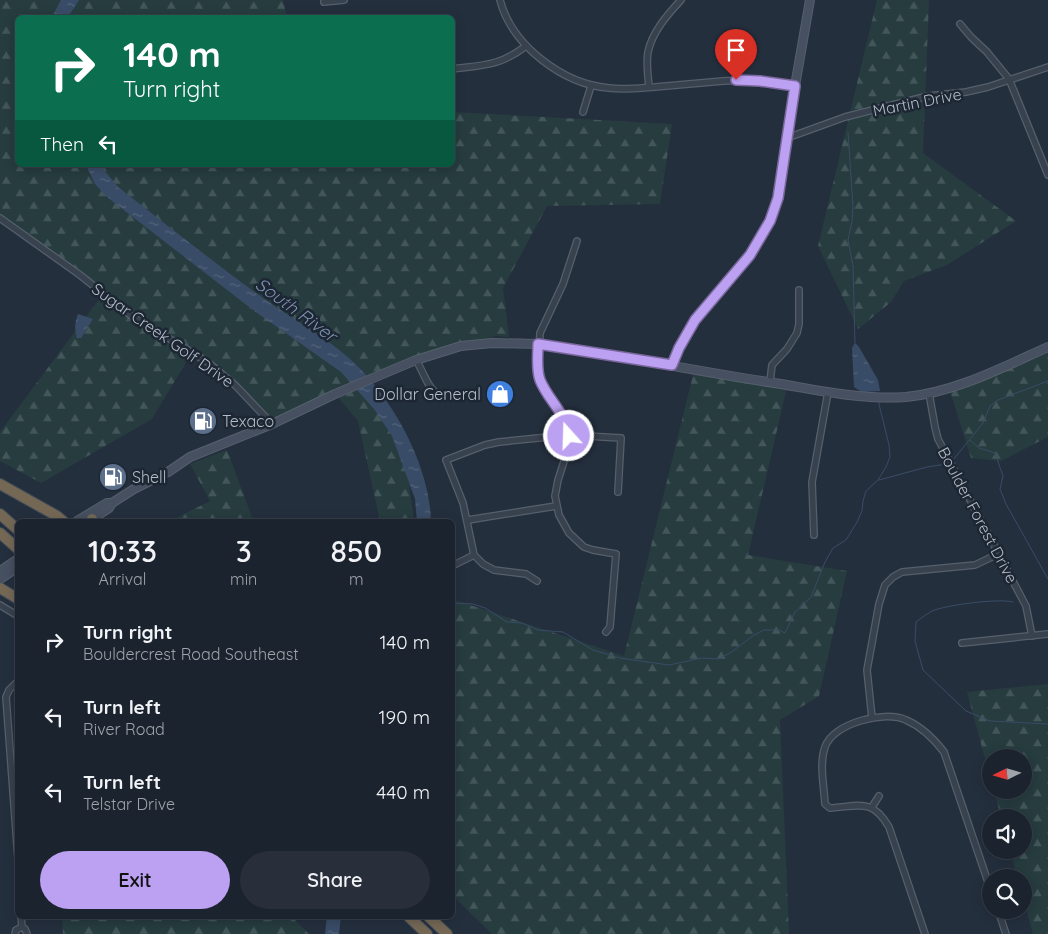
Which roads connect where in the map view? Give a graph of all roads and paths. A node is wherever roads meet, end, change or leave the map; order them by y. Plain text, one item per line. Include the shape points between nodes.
1 (344, 0) edge
2 (500, 0) edge
3 (681, 0) edge
4 (810, 0) edge
5 (324, 2) dead end
6 (960, 24) dead end
7 (526, 46) junction
8 (1048, 68) edge
9 (455, 69) edge
10 (1009, 79) junction
11 (591, 86) junction
12 (795, 86) junction
13 (649, 87) junction
14 (583, 112) dead end
15 (787, 138) junction
16 (1048, 175) edge
17 (0, 218) edge
18 (577, 241) dead end
19 (799, 290) dead end
20 (538, 344) junction
21 (1048, 346) edge
22 (416, 360) junction
23 (672, 365) junction
24 (770, 382) junction
25 (828, 392) junction
26 (929, 393) junction
27 (462, 396) dead end
28 (272, 424) junction
29 (569, 436) junction
30 (0, 484) edge
31 (618, 492) dead end
32 (112, 503) junction
33 (556, 506) junction
34 (0, 514) edge
35 (61, 519) edge
36 (80, 519) edge
37 (93, 519) edge
38 (468, 520) junction
39 (15, 527) edge
40 (0, 533) edge
41 (814, 535) dead end
42 (15, 546) edge
43 (998, 554) junction
44 (474, 555) junction
45 (15, 561) edge
46 (455, 564) edge
47 (3, 571) edge
48 (0, 579) edge
49 (537, 581) dead end
50 (0, 588) edge
51 (15, 597) edge
52 (0, 605) edge
53 (15, 614) edge
54 (606, 632) dead end
55 (1048, 634) edge
56 (1032, 636) junction
57 (962, 643) dead end
58 (15, 684) edge
59 (872, 718) junction
60 (879, 796) dead end
61 (872, 807) junction
62 (15, 818) edge
63 (984, 869) edge
64 (21, 919) edge
65 (411, 919) edge
66 (431, 919) edge
67 (1001, 919) edge
68 (22, 927) junction
69 (15, 934) edge
70 (27, 934) edge
71 (427, 934) edge
72 (447, 934) edge
73 (925, 934) edge
74 (1006, 934) edge

1 - 5 street
2 - 7 street via 509,23
3 - 13 street via 652,40 648,53
4 - 12 street
6 - 10 street
7 - 9 street via 493,64
7 - 11 street via 543,62
8 - 10 street, Martin Drive
10 - 15 street, Martin Drive via 988,87 928,96 845,117
10 - 16 street
11 - 13 street via 610,89
11 - 14 street
12 - 13 street via 747,80
12 - 15 street
15 - 23 street via 778,198 761,239 735,276 695,320
17 - 28 street, Sugar Creek Golf Drive via 80,274 129,314 209,363
18 - 20 street
19 - 24 street via 797,333 772,365
20 - 22 street via 461,346
20 - 23 street
20 - 29 street via 540,380 568,425
21 - 26 street via 956,386
22 - 27 street via 430,388 438,396
22 - 28 street
23 - 24 street
24 - 25 street
25 - 26 street via 873,397
25 - 41 street via 812,482
26 - 43 street, Boulder Forest Drive via 938,439
28 - 32 street via 190,457
29 - 31 street via 622,438
29 - 33 street via 555,496
29 - 38 street via 485,445 446,460
30 - 35 highway
32 - 36 street
32 - 37 street via 110,508
33 - 38 street
33 - 54 street via 563,524 576,541 593,550 616,554 610,627
34 - 39 highway
38 - 44 street
40 - 42 highway
43 - 56 street, Boulder Forest Drive via 1026,606
43 - 59 street via 974,564 902,572 885,585 867,670
44 - 46 street
44 - 49 street via 494,570 526,574
45 - 47 street
47 - 48 street
50 - 51 highway
52 - 53 street
55 - 56 street
56 - 57 street
58 - 62 street via 6,697
59 - 61 street via 834,733 825,746 822,762 826,808
59 - 63 street via 893,716 904,719 935,740 944,752
60 - 61 street
61 - 73 street via 883,816 889,827
64 - 68 street
65 - 71 highway
66 - 72 highway
67 - 74 street
68 - 69 street
68 - 70 street

